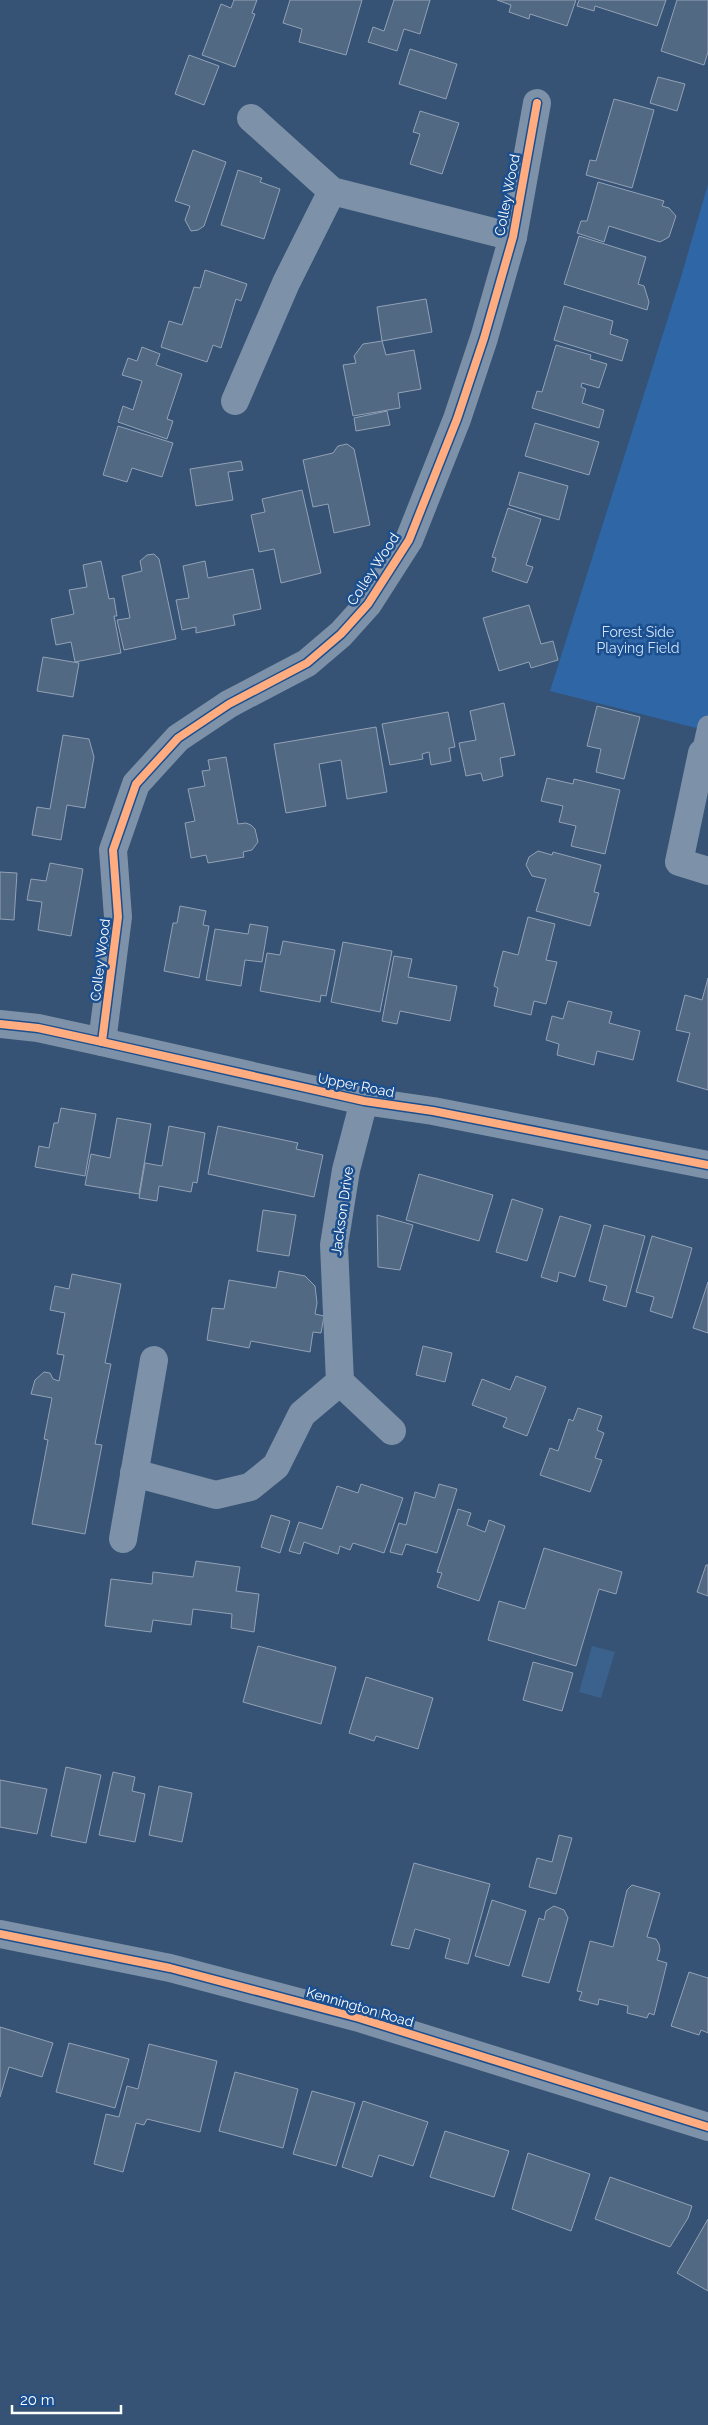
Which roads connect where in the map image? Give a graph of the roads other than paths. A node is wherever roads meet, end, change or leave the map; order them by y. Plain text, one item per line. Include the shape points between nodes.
1 (537, 103) dead end
2 (251, 118) dead end
3 (332, 191) junction
4 (513, 237) junction
5 (235, 401) dead end
6 (708, 726) edge
7 (702, 753) joint
8 (708, 871) edge
9 (0, 1024) edge
10 (102, 1042) junction
11 (364, 1101) junction
12 (708, 1165) edge
13 (154, 1360) dead end
14 (340, 1382) junction
15 (392, 1431) dead end
16 (134, 1473) junction
17 (123, 1539) dead end
18 (0, 1934) edge
19 (708, 2127) edge

1 - 4 street, Colley Wood
2 - 3 street, Colley Wood
3 - 4 street, Colley Wood
3 - 5 street via 286,283
4 - 10 street, Colley Wood via 484,338 453,427 408,540 368,604 341,634 307,663 229,704 178,738 136,784 114,850 118,918
6 - 7 lane
7 - 8 street via 679,862
9 - 10 street, Upper Road via 38,1028
10 - 11 street, Upper Road
11 - 12 street, Upper Road via 433,1111
11 - 14 street, Jackson Drive via 346,1170 334,1245
13 - 16 street
14 - 15 street
14 - 16 street via 302,1414 276,1466 250,1486 216,1495
16 - 17 street
18 - 19 street, Kennington Road via 170,1968 359,2018

